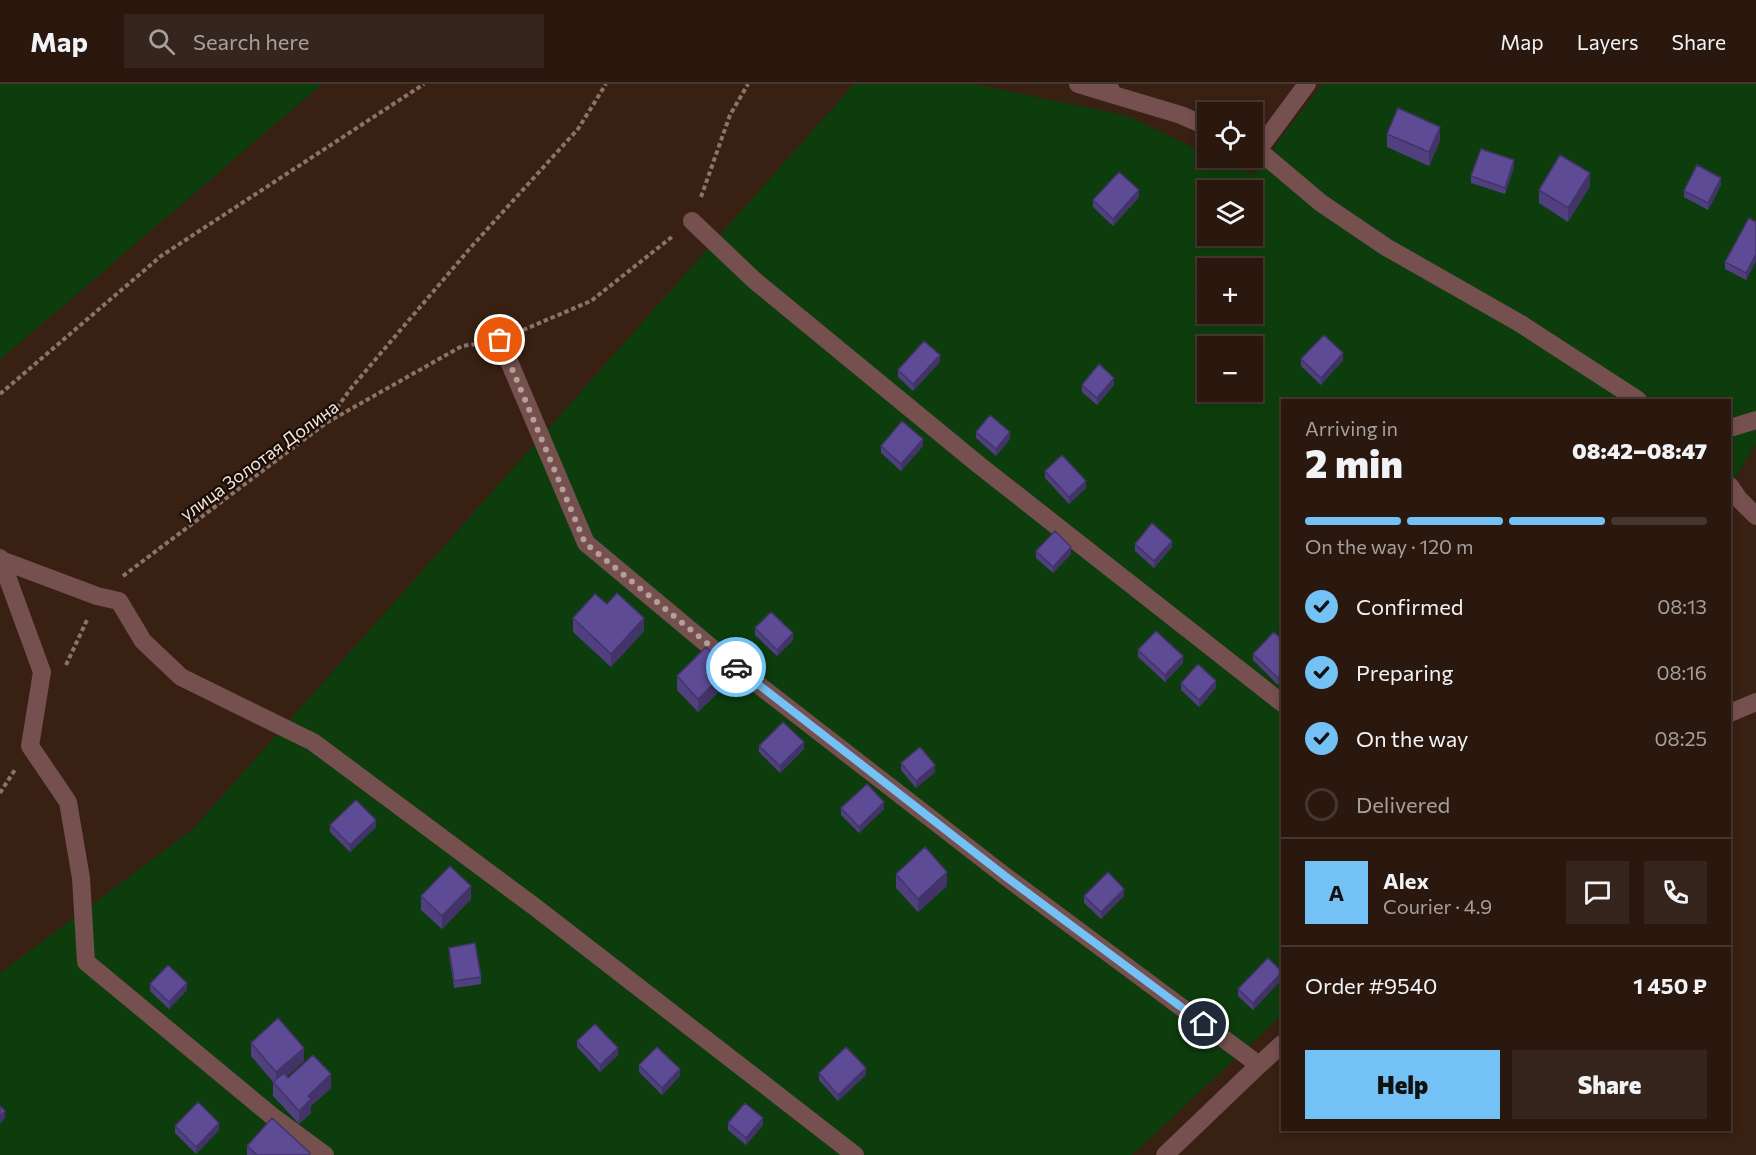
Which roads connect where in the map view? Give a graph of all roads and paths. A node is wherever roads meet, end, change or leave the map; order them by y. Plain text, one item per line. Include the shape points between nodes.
1 (424, 84) edge
2 (606, 84) edge
3 (748, 84) edge
4 (1078, 84) edge
5 (1307, 84) edge
6 (1111, 89) edge
7 (1197, 122) edge
8 (1263, 139) edge
9 (1263, 155) edge
10 (692, 221) junction
11 (500, 340) junction
12 (0, 394) edge
13 (1636, 399) edge
14 (1756, 420) edge
15 (326, 423) junction
16 (1731, 428) edge
17 (1731, 488) edge
18 (1756, 516) edge
19 (1, 559) edge
20 (97, 596) junction
21 (64, 671) dead end
22 (1281, 702) edge
23 (1756, 702) edge
24 (1731, 713) edge
25 (30, 746) junction
26 (0, 793) edge
27 (1281, 1045) edge
28 (1259, 1065) junction
29 (326, 1155) edge
30 (855, 1155) edge
31 (1165, 1155) edge

1 - 12 path via 160,256
2 - 15 path via 578,129 472,246
3 - 10 path via 730,116
4 - 6 street
5 - 8 street
6 - 7 street
9 - 13 street via 1386,247 1521,324
10 - 11 path, улица Золотая Долина via 591,301
10 - 22 street via 754,280 979,465
11 - 15 path, улица Золотая Долина via 462,346
11 - 28 street via 585,543 725,659 949,833
14 - 16 street
15 - 20 path, улица Золотая Долина
17 - 18 street
19 - 20 street
19 - 25 street via 42,672
20 - 21 path, улица Золотая Долина
20 - 30 street via 119,601 143,641 181,677 313,742 535,907
23 - 24 street
25 - 26 path
25 - 29 street via 68,802 81,878 87,962 272,1116
27 - 28 street
28 - 31 street

